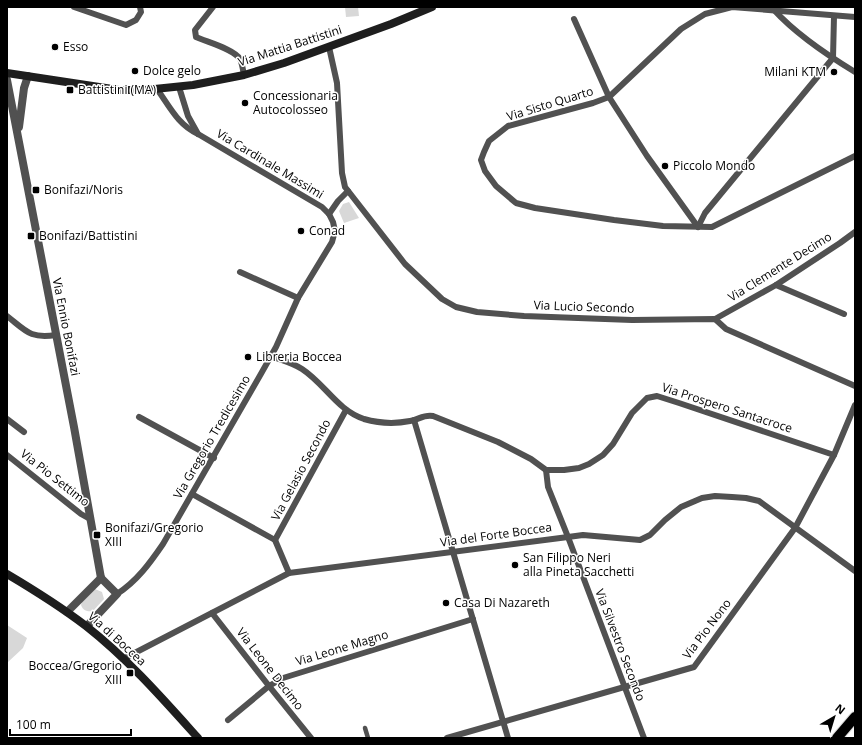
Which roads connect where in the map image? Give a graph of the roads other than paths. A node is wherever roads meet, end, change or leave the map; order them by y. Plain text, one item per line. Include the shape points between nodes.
1 (74, 7) edge
2 (140, 7) edge
3 (213, 7) edge
4 (432, 7) edge
5 (721, 8) edge
6 (774, 10) junction
7 (834, 16) junction
8 (855, 17) edge
9 (574, 18) dead end
10 (330, 47) junction
11 (833, 58) junction
12 (855, 72) edge
13 (7, 73) edge
14 (244, 75) junction
15 (28, 76) junction
16 (7, 80) edge
17 (179, 87) junction
18 (157, 90) junction
19 (609, 97) junction
20 (18, 134) junction
21 (198, 134) junction
22 (855, 156) edge
23 (348, 191) junction
24 (329, 214) junction
25 (698, 227) junction
26 (855, 232) edge
27 (240, 272) dead end
28 (776, 285) junction
29 (298, 298) junction
30 (844, 314) dead end
31 (7, 316) edge
32 (715, 319) junction
33 (56, 335) junction
34 (271, 356) junction
35 (855, 386) edge
36 (855, 405) edge
37 (346, 410) junction
38 (138, 417) dead end
39 (7, 419) edge
40 (414, 420) junction
41 (24, 432) dead end
42 (7, 455) edge
43 (834, 455) junction
44 (214, 458) junction
45 (546, 470) junction
46 (192, 494) junction
47 (90, 519) junction
48 (795, 528) junction
49 (568, 537) junction
50 (275, 540) junction
51 (454, 552) junction
52 (855, 571) edge
53 (289, 573) junction
54 (7, 574) edge
55 (101, 578) junction
56 (117, 594) junction
57 (67, 612) junction
58 (212, 613) junction
59 (473, 619) junction
60 (87, 626) junction
61 (123, 659) junction
62 (269, 686) junction
63 (625, 687) junction
64 (855, 717) edge
65 (228, 720) dead end
66 (504, 722) junction
67 (365, 728) dead end
68 (198, 738) edge
69 (311, 738) edge
70 (368, 738) edge
71 (447, 738) edge
72 (508, 738) edge
73 (644, 738) edge
74 (837, 738) edge

1 - 2 street via 126,25 136,20 141,12
3 - 14 street via 195,30 196,37 236,55 240,59
4 - 10 main road, Via Mattia Battistini
5 - 6 street, Via Sisto Quarto
5 - 19 street, Via Sisto Quarto via 705,14 681,29
6 - 7 street, Via Sisto Quarto
6 - 11 street
7 - 8 street, Via Sisto Quarto
7 - 11 street
9 - 19 street
10 - 14 main road, Via Mattia Battistini
10 - 23 street, Via Lucio Secondo via 337,83 342,176
11 - 12 street
11 - 25 street via 705,213
13 - 15 main road, Via Mattia Battistini
14 - 17 main road, Via Mattia Battistini
15 - 18 main road, Via Mattia Battistini via 119,90
15 - 20 street
16 - 20 street, Via Ennio Bonifazi
17 - 18 main road, Via Mattia Battistini
17 - 21 street, Via Cardinale Massimi via 188,116
18 - 21 street, Via Cardinale Massimi via 183,125
19 - 25 street
19 - 25 street, Via Sisto Quarto via 508,126 489,141 481,160 485,171 496,186 516,203 535,208 663,226
20 - 33 street, Via Ennio Bonifazi
21 - 24 street, Via Cardinale Massimi via 295,190
22 - 25 street, Via Sisto Quarto via 712,227
23 - 24 street
23 - 32 street, Via Lucio Secondo via 405,264 442,299 456,307 477,312 524,316 632,320
24 - 29 street, Via Gregorio Tredicesimo via 334,226 334,237
26 - 28 street, Via Clemente Decimo
27 - 29 street
28 - 30 street
28 - 32 street, Via Clemente Decimo
29 - 34 street, Via Gregorio Tredicesimo
31 - 33 street via 34,335
32 - 35 street via 726,329
33 - 47 street, Via Ennio Bonifazi
34 - 37 street via 303,370
34 - 44 street, Via Gregorio Tredicesimo
36 - 43 street, Via Pio Nono
37 - 40 street via 358,417 374,421 398,423
37 - 50 street, Via Gelasio Secondo
38 - 44 street
39 - 41 street
40 - 45 street via 426,415 449,422 498,442
40 - 51 street
42 - 47 street, Via Pio Settimo
43 - 45 street, Via Prospero Santacroce via 654,396 644,400 636,408 610,448 600,457 579,468
43 - 48 street, Via Pio Nono
44 - 46 street, Via Gregorio Tredicesimo
45 - 49 street, Via Silvestro Secondo via 548,487
46 - 50 street
46 - 56 street, Via Gregorio Tredicesimo via 147,568
47 - 55 street, Via Ennio Bonifazi
48 - 49 street, Via del Forte Boccea via 756,500 715,496 702,498 681,508 650,535 640,540 583,535
48 - 52 street, Via del Forte Boccea
48 - 63 street, Via Pio Nono via 696,665 691,669
49 - 51 street, Via del Forte Boccea
49 - 63 street, Via Silvestro Secondo
50 - 53 street
51 - 53 street, Via del Forte Boccea
51 - 59 street
53 - 58 street, Via del Forte Boccea
54 - 57 main road, Via di Boccea
55 - 56 street
55 - 57 street
56 - 60 street
57 - 60 main road, Via di Boccea
58 - 61 street, Via del Forte Boccea
58 - 62 street, Via Leone Decimo
59 - 62 street, Via Leone Magno via 289,676
59 - 66 street
60 - 61 main road, Via di Boccea
61 - 68 main road, Via di Boccea
62 - 65 street, Via Leone Magno
62 - 69 street, Via Leone Decimo
63 - 66 street, Via Pio Nono
63 - 73 street, Via Silvestro Secondo
64 - 74 main road
66 - 71 street, Via Pio Nono
66 - 72 street
67 - 70 street

